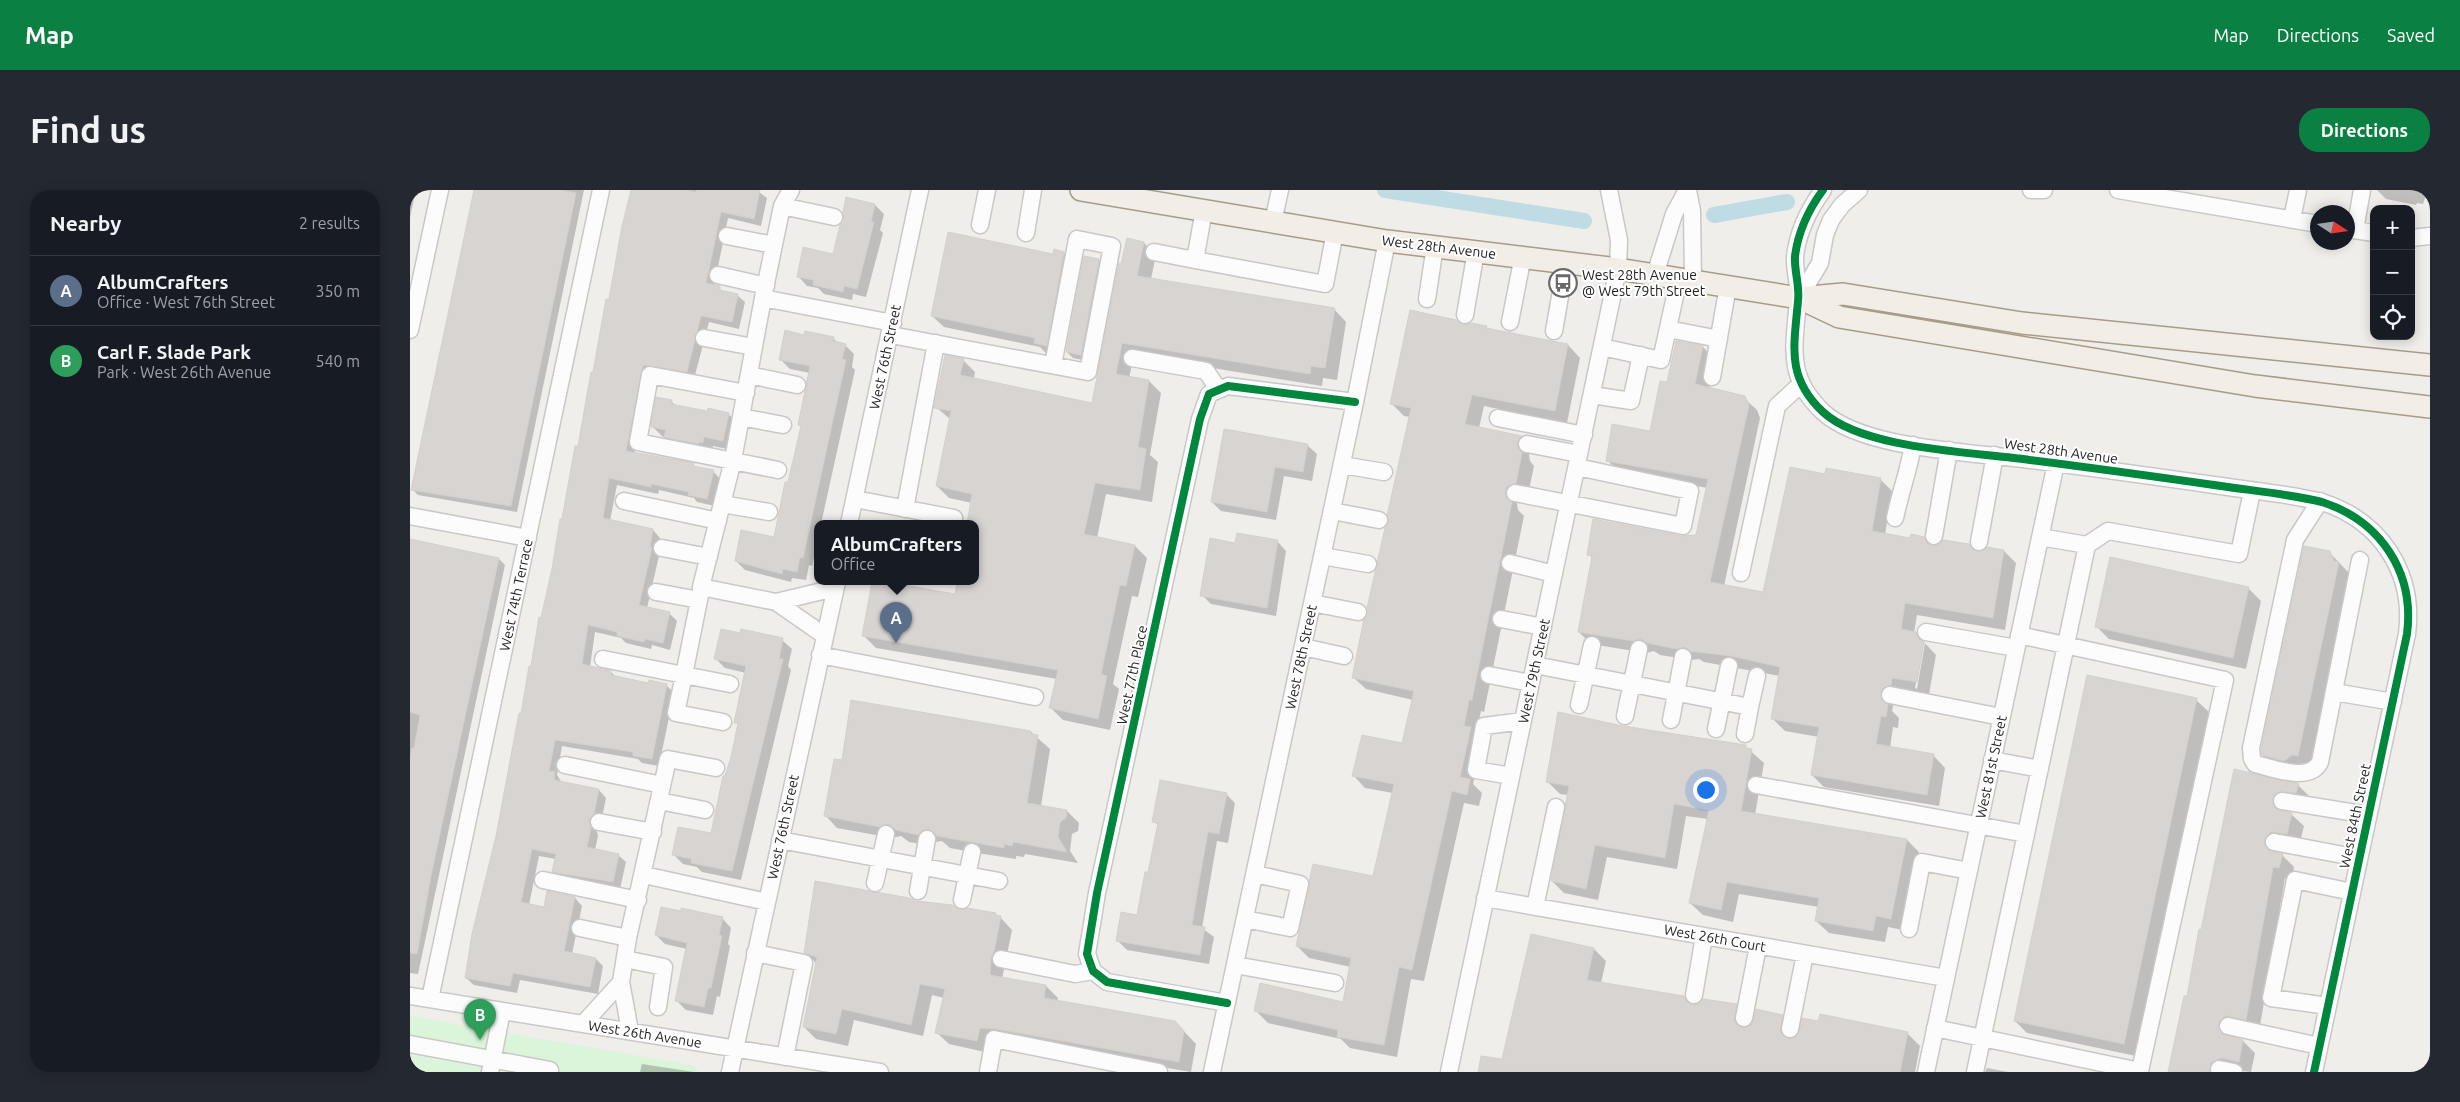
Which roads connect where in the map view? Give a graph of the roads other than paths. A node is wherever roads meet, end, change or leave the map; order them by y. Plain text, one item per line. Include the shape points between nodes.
1 (440, 190) edge
2 (600, 190) edge
3 (791, 190) edge
4 (920, 190) edge
5 (987, 190) edge
6 (1033, 190) edge
7 (1081, 190) edge
8 (1280, 190) edge
9 (1609, 190) edge
10 (1688, 190) edge
11 (1823, 190) edge
12 (1859, 190) edge
13 (2031, 190) edge
14 (2044, 190) edge
15 (2118, 190) edge
16 (2298, 190) edge
17 (2362, 190) edge
18 (2193, 196) edge
19 (779, 198) edge
20 (1204, 210) junction
21 (2355, 215) edge
22 (834, 217) dead end
23 (2292, 219) junction
24 (1273, 222) junction
25 (2310, 222) edge
26 (980, 225) dead end
27 (2355, 230) edge
28 (1335, 232) junction
29 (2370, 232) edge
30 (1026, 233) dead end
31 (727, 236) dead end
32 (2430, 236) edge
33 (2415, 238) edge
34 (1387, 241) junction
35 (774, 245) junction
36 (1435, 246) junction
37 (1476, 251) junction
38 (1154, 252) dead end
39 (1524, 256) junction
40 (1195, 260) junction
41 (1566, 262) junction
42 (1618, 269) junction
43 (718, 275) dead end
44 (1655, 275) junction
45 (1686, 279) junction
46 (1728, 286) junction
47 (765, 292) junction
48 (1799, 298) junction
49 (1427, 299) dead end
50 (1464, 315) dead end
51 (1510, 322) dead end
52 (892, 329) junction
53 (1668, 329) junction
54 (410, 330) edge
55 (1554, 331) dead end
56 (704, 338) dead end
57 (1719, 339) junction
58 (936, 343) junction
59 (754, 347) junction
60 (1602, 347) junction
61 (1641, 355) junction
62 (1132, 358) dead end
63 (1053, 365) junction
64 (2430, 365) edge
65 (749, 375) junction
66 (1712, 377) dead end
67 (1801, 384) junction
68 (797, 385) dead end
69 (1219, 390) junction
70 (746, 392) junction
71 (1592, 395) junction
72 (1355, 402) junction
73 (2430, 407) edge
74 (741, 417) junction
75 (1498, 418) dead end
76 (784, 425) dead end
77 (1584, 435) junction
78 (1527, 444) dead end
79 (1913, 445) junction
80 (1949, 450) junction
81 (1995, 455) junction
82 (733, 460) junction
83 (1578, 460) junction
84 (2056, 463) junction
85 (1342, 465) junction
86 (778, 470) dead end
87 (1384, 472) dead end
88 (2252, 491) junction
89 (1515, 493) dead end
90 (855, 500) junction
91 (624, 501) dead end
92 (2320, 501) junction
93 (722, 504) junction
94 (1569, 504) junction
95 (905, 509) junction
96 (1332, 511) junction
97 (769, 512) dead end
98 (410, 516) edge
99 (1895, 518) dead end
100 (850, 520) edge
101 (954, 520) edge
102 (1379, 520) dead end
103 (718, 521) junction
104 (1934, 536) dead end
105 (2040, 537) junction
106 (528, 538) junction
107 (1979, 542) dead end
108 (2087, 546) junction
109 (662, 548) dead end
110 (1322, 556) junction
111 (709, 557) junction
112 (2360, 560) dead end
113 (1510, 563) dead end
114 (1368, 564) dead end
115 (2398, 566) joint
116 (1741, 573) dead end
117 (1554, 574) junction
118 (836, 585) edge
119 (656, 592) dead end
120 (700, 593) junction
121 (776, 602) junction
122 (1312, 603) junction
123 (1358, 612) dead end
124 (1501, 619) dead end
125 (1543, 627) junction
126 (1926, 632) dead end
127 (824, 636) junction
128 (2018, 642) junction
129 (1592, 645) dead end
130 (2065, 645) junction
131 (1303, 647) junction
132 (1639, 649) dead end
133 (820, 656) junction
134 (1344, 656) dead end
135 (1683, 658) dead end
136 (603, 660) dead end
137 (1535, 665) junction
138 (1729, 666) dead end
139 (684, 675) junction
140 (1489, 675) dead end
141 (1586, 675) junction
142 (1757, 676) dead end
143 (1531, 683) junction
144 (1632, 683) junction
145 (730, 684) dead end
146 (1676, 692) junction
147 (2334, 692) junction
148 (1890, 695) dead end
149 (1035, 697) dead end
150 (1722, 701) junction
151 (2393, 702) junction
152 (1580, 705) dead end
153 (1750, 708) junction
154 (1625, 716) dead end
155 (2001, 717) junction
156 (1670, 720) dead end
157 (1523, 721) junction
158 (723, 722) dead end
159 (1716, 729) dead end
160 (1745, 734) dead end
161 (1992, 760) junction
162 (565, 765) dead end
163 (716, 768) dead end
164 (2040, 769) junction
165 (1511, 776) junction
166 (662, 785) junction
167 (1756, 785) dead end
168 (659, 801) junction
169 (2282, 801) dead end
170 (1556, 806) dead end
171 (705, 810) dead end
172 (2368, 815) junction
173 (599, 822) dead end
174 (1978, 826) junction
175 (653, 832) junction
176 (886, 834) dead end
177 (2026, 834) junction
178 (780, 840) junction
179 (927, 840) dead end
180 (2274, 842) dead end
181 (972, 852) dead end
182 (880, 858) junction
183 (2359, 858) junction
184 (922, 866) junction
185 (1969, 872) junction
186 (644, 874) junction
187 (967, 874) junction
188 (1254, 874) junction
189 (543, 880) dead end
190 (1000, 881) dead end
191 (875, 883) dead end
192 (918, 891) dead end
193 (2352, 892) junction
194 (1485, 898) junction
195 (638, 900) junction
196 (962, 900) dead end
197 (766, 902) junction
198 (1535, 907) junction
199 (1245, 918) junction
200 (580, 928) dead end
201 (1909, 929) dead end
202 (1704, 936) junction
203 (628, 938) junction
204 (1758, 946) junction
205 (755, 953) junction
206 (1806, 954) junction
207 (625, 959) junction
208 (1001, 959) dead end
209 (1235, 964) junction
210 (1093, 970) junction
211 (1946, 978) junction
212 (620, 982) junction
213 (1334, 983) dead end
214 (1694, 995) dead end
215 (410, 996) edge
216 (430, 999) junction
217 (1227, 1004) junction
218 (2328, 1006) junction
219 (658, 1007) dead end
220 (502, 1011) junction
221 (1744, 1018) dead end
222 (584, 1024) junction
223 (2228, 1026) dead end
224 (1935, 1028) junction
225 (1790, 1029) dead end
226 (630, 1031) junction
227 (1982, 1039) junction
228 (410, 1044) edge
229 (2319, 1046) junction
230 (734, 1048) junction
231 (786, 1056) junction
232 (491, 1065) edge
233 (550, 1070) dead end
234 (730, 1072) edge
235 (880, 1072) edge
236 (988, 1072) edge
237 (1159, 1072) edge
238 (1212, 1072) edge
239 (1449, 1072) edge
240 (1926, 1072) edge
241 (1975, 1072) edge
242 (2314, 1072) edge

1 - 54 street
2 - 106 street, West 74th Terrace
3 - 19 street
4 - 52 street, West 76th Street
5 - 26 street
6 - 30 street
7 - 20 main road, West 28th Avenue
8 - 24 street
9 - 42 street, West 79th Street via 1619,240
10 - 44 street via 1674,214
10 - 45 street via 1692,211
11 - 48 street via 1806,219 1795,256
12 - 48 street via 1831,220 1820,263
13 - 14 street
15 - 18 street
16 - 23 street
17 - 21 street
18 - 23 street
19 - 22 street
19 - 35 street
20 - 24 main road, West 28th Avenue
20 - 40 street
23 - 25 street
24 - 28 main road, West 28th Avenue
27 - 29 street
28 - 34 main road, West 28th Avenue
28 - 40 street via 1325,284
31 - 35 street
32 - 33 street
34 - 36 main road, West 28th Avenue
34 - 72 street, West 78th Street
35 - 47 street
36 - 37 main road, West 28th Avenue
36 - 49 street
37 - 39 main road, West 28th Avenue
37 - 50 street
38 - 40 street
39 - 41 main road, West 28th Avenue
39 - 51 street
41 - 42 main road, West 28th Avenue
41 - 55 street
42 - 44 main road, West 28th Avenue
42 - 60 street, West 79th Street
43 - 47 street
44 - 45 main road, West 28th Avenue
45 - 46 main road, West 28th Avenue
45 - 53 street
46 - 48 main road, West 28th Avenue
46 - 57 street
47 - 52 street
47 - 59 street
48 - 64 main road, West 28th Avenue via 1844,294 2022,323
48 - 67 street, West 28th Avenue via 1793,356
48 - 73 main road, West 28th Avenue via 1839,317 2255,386
52 - 58 street
52 - 90 street, West 76th Street
53 - 57 street
53 - 61 street via 1661,360
56 - 59 street
57 - 66 street
58 - 63 street
58 - 95 street
59 - 65 street
60 - 61 street
60 - 71 street, West 79th Street
61 - 71 street via 1631,401
62 - 69 street via 1206,372
63 - 63 street via 1088,372 1112,246 1077,239
65 - 68 street
65 - 70 street
67 - 79 street, West 28th Avenue via 1819,408 1835,422 1862,433
67 - 116 street via 1777,406
69 - 72 street via 1228,386
69 - 210 street, West 77th Place via 1209,394 1200,419 1102,874 1087,954
70 - 74 street
70 - 82 street via 650,374 638,442
71 - 77 street, West 79th Street
72 - 85 street, West 78th Street
74 - 76 street
74 - 82 street
75 - 77 street
77 - 83 street, West 79th Street
78 - 83 street
79 - 80 street, West 28th Avenue
79 - 99 street
80 - 81 street, West 28th Avenue
80 - 104 street
81 - 84 street, West 28th Avenue
81 - 107 street
82 - 86 street
82 - 93 street
83 - 94 street, West 79th Street
83 - 94 street via 1690,491 1683,526
84 - 88 street, West 28th Avenue
84 - 105 street, West 81st Street
85 - 87 street
85 - 96 street, West 78th Street
88 - 92 street, West 28th Avenue
88 - 108 street via 2239,554 2108,531
89 - 94 street
90 - 95 street
90 - 100 street, West 76th Street
91 - 103 street
92 - 115 street, West 28th Avenue via 2343,509 2371,528
92 - 147 street via 2294,540 2251,748 2253,762 2304,773 2318,767
93 - 97 street
93 - 103 street
94 - 117 street, West 79th Street
95 - 101 street
96 - 102 street
96 - 110 street, West 78th Street
98 - 106 street
103 - 111 street
105 - 108 street
105 - 128 street, West 81st Street
106 - 216 street, West 74th Terrace
108 - 130 street
109 - 111 street
110 - 114 street
110 - 122 street, West 78th Street
111 - 120 street
112 - 147 street
113 - 117 street
115 - 151 street, West 84th Street via 2406,589 2408,619
117 - 125 street, West 79th Street
118 - 121 street
118 - 127 street, West 76th Street
119 - 120 street
120 - 121 street
120 - 139 street
121 - 127 street
122 - 123 street
122 - 131 street, West 78th Street
124 - 125 street
125 - 137 street, West 79th Street
126 - 128 street
127 - 133 street, West 76th Street
128 - 130 street
128 - 155 street, West 81st Street
129 - 141 street
130 - 164 street
130 - 227 street via 2226,680 2140,1071
131 - 134 street
131 - 188 street, West 78th Street
132 - 144 street
133 - 149 street
133 - 178 street, West 76th Street
135 - 146 street
136 - 139 street
137 - 141 street
137 - 143 street, West 79th Street
138 - 150 street
139 - 145 street
139 - 158 street via 676,713
140 - 143 street
141 - 144 street
141 - 152 street
142 - 153 street
143 - 157 street, West 79th Street
144 - 146 street
144 - 154 street
146 - 150 street
146 - 156 street
147 - 151 street
148 - 155 street
150 - 153 street
150 - 159 street
151 - 172 street, West 84th Street
153 - 160 street
155 - 161 street, West 81st Street
157 - 165 street, West 79th Street
157 - 165 street via 1484,726 1476,770
161 - 164 street
161 - 174 street, West 81st Street
162 - 166 street
163 - 166 street via 668,759
164 - 177 street
165 - 194 street, West 79th Street
166 - 168 street
167 - 174 street
168 - 171 street
168 - 175 street
169 - 172 street
170 - 198 street
172 - 183 street, West 84th Street
173 - 175 street
174 - 177 street
174 - 185 street, West 81st Street
175 - 186 street
176 - 182 street
177 - 227 street
178 - 182 street
178 - 197 street, West 76th Street
179 - 184 street
180 - 183 street
181 - 187 street
182 - 184 street
182 - 191 street
183 - 193 street, West 84th Street
184 - 187 street
184 - 192 street
185 - 201 street via 1922,862
185 - 211 street, West 81st Street
186 - 195 street
186 - 197 street
187 - 190 street
187 - 196 street
188 - 199 street, West 78th Street
188 - 199 street via 1300,884 1290,928
189 - 195 street
193 - 218 street, West 84th Street
193 - 218 street via 2295,880 2271,998
194 - 198 street, West 26th Court
194 - 239 street, West 79th Street
195 - 203 street
197 - 205 street, West 76th Street
198 - 202 street, West 26th Court
199 - 209 street, West 78th Street
200 - 203 street
202 - 204 street, West 26th Court
202 - 214 street
203 - 207 street
204 - 206 street, West 26th Court
204 - 221 street
205 - 230 street, West 76th Street
205 - 231 street via 804,963
206 - 211 street, West 26th Court
206 - 225 street
207 - 212 street
207 - 219 street via 664,967
208 - 210 street via 1075,974
209 - 213 street
209 - 217 street, West 78th Street
210 - 217 street via 1107,982
211 - 224 street, West 81st Street
212 - 222 street
212 - 226 street
215 - 216 street, West 26th Avenue
216 - 220 street, West 26th Avenue
217 - 238 street, West 78th Street
218 - 229 street, West 84th Street
220 - 222 street, West 26th Avenue
220 - 232 street
222 - 226 street, West 26th Avenue
223 - 229 street
224 - 227 street
224 - 240 street, West 81st Street
226 - 230 street, West 26th Avenue
227 - 241 street
228 - 232 street
229 - 242 street, West 84th Street
230 - 231 street, West 26th Avenue
230 - 234 street, West 76th Street
231 - 235 street, West 26th Avenue
232 - 233 street
236 - 237 street via 994,1039

